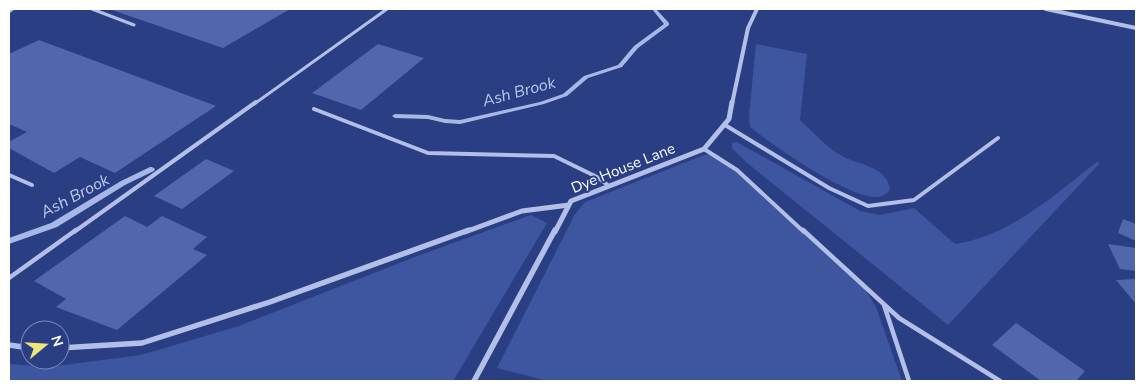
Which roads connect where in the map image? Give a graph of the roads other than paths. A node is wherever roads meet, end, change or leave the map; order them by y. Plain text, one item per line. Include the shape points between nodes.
1 (92, 9) edge
2 (386, 9) edge
3 (757, 9) edge
4 (1046, 9) edge
5 (134, 24) dead end
6 (1136, 28) edge
7 (314, 108) dead end
8 (725, 125) junction
9 (998, 138) dead end
10 (704, 149) junction
11 (9, 175) edge
12 (32, 185) dead end
13 (609, 186) junction
14 (569, 204) junction
15 (9, 278) edge
16 (883, 303) junction
17 (70, 347) edge
18 (474, 381) edge
19 (909, 381) edge
20 (1000, 381) edge

1 - 5 lane
2 - 15 lane
3 - 8 street, Dye House Lane via 748,28 729,119
4 - 6 street
7 - 13 lane via 428,152 554,156
8 - 9 lane via 830,188 868,206 914,200
8 - 10 street, Dye House Lane
10 - 13 street, Dye House Lane
10 - 16 lane via 737,170
11 - 12 lane
13 - 14 street, Dye House Lane
14 - 17 street via 522,211 262,305 142,343
14 - 18 street, Dye House Lane
16 - 19 lane
16 - 20 lane via 899,318

